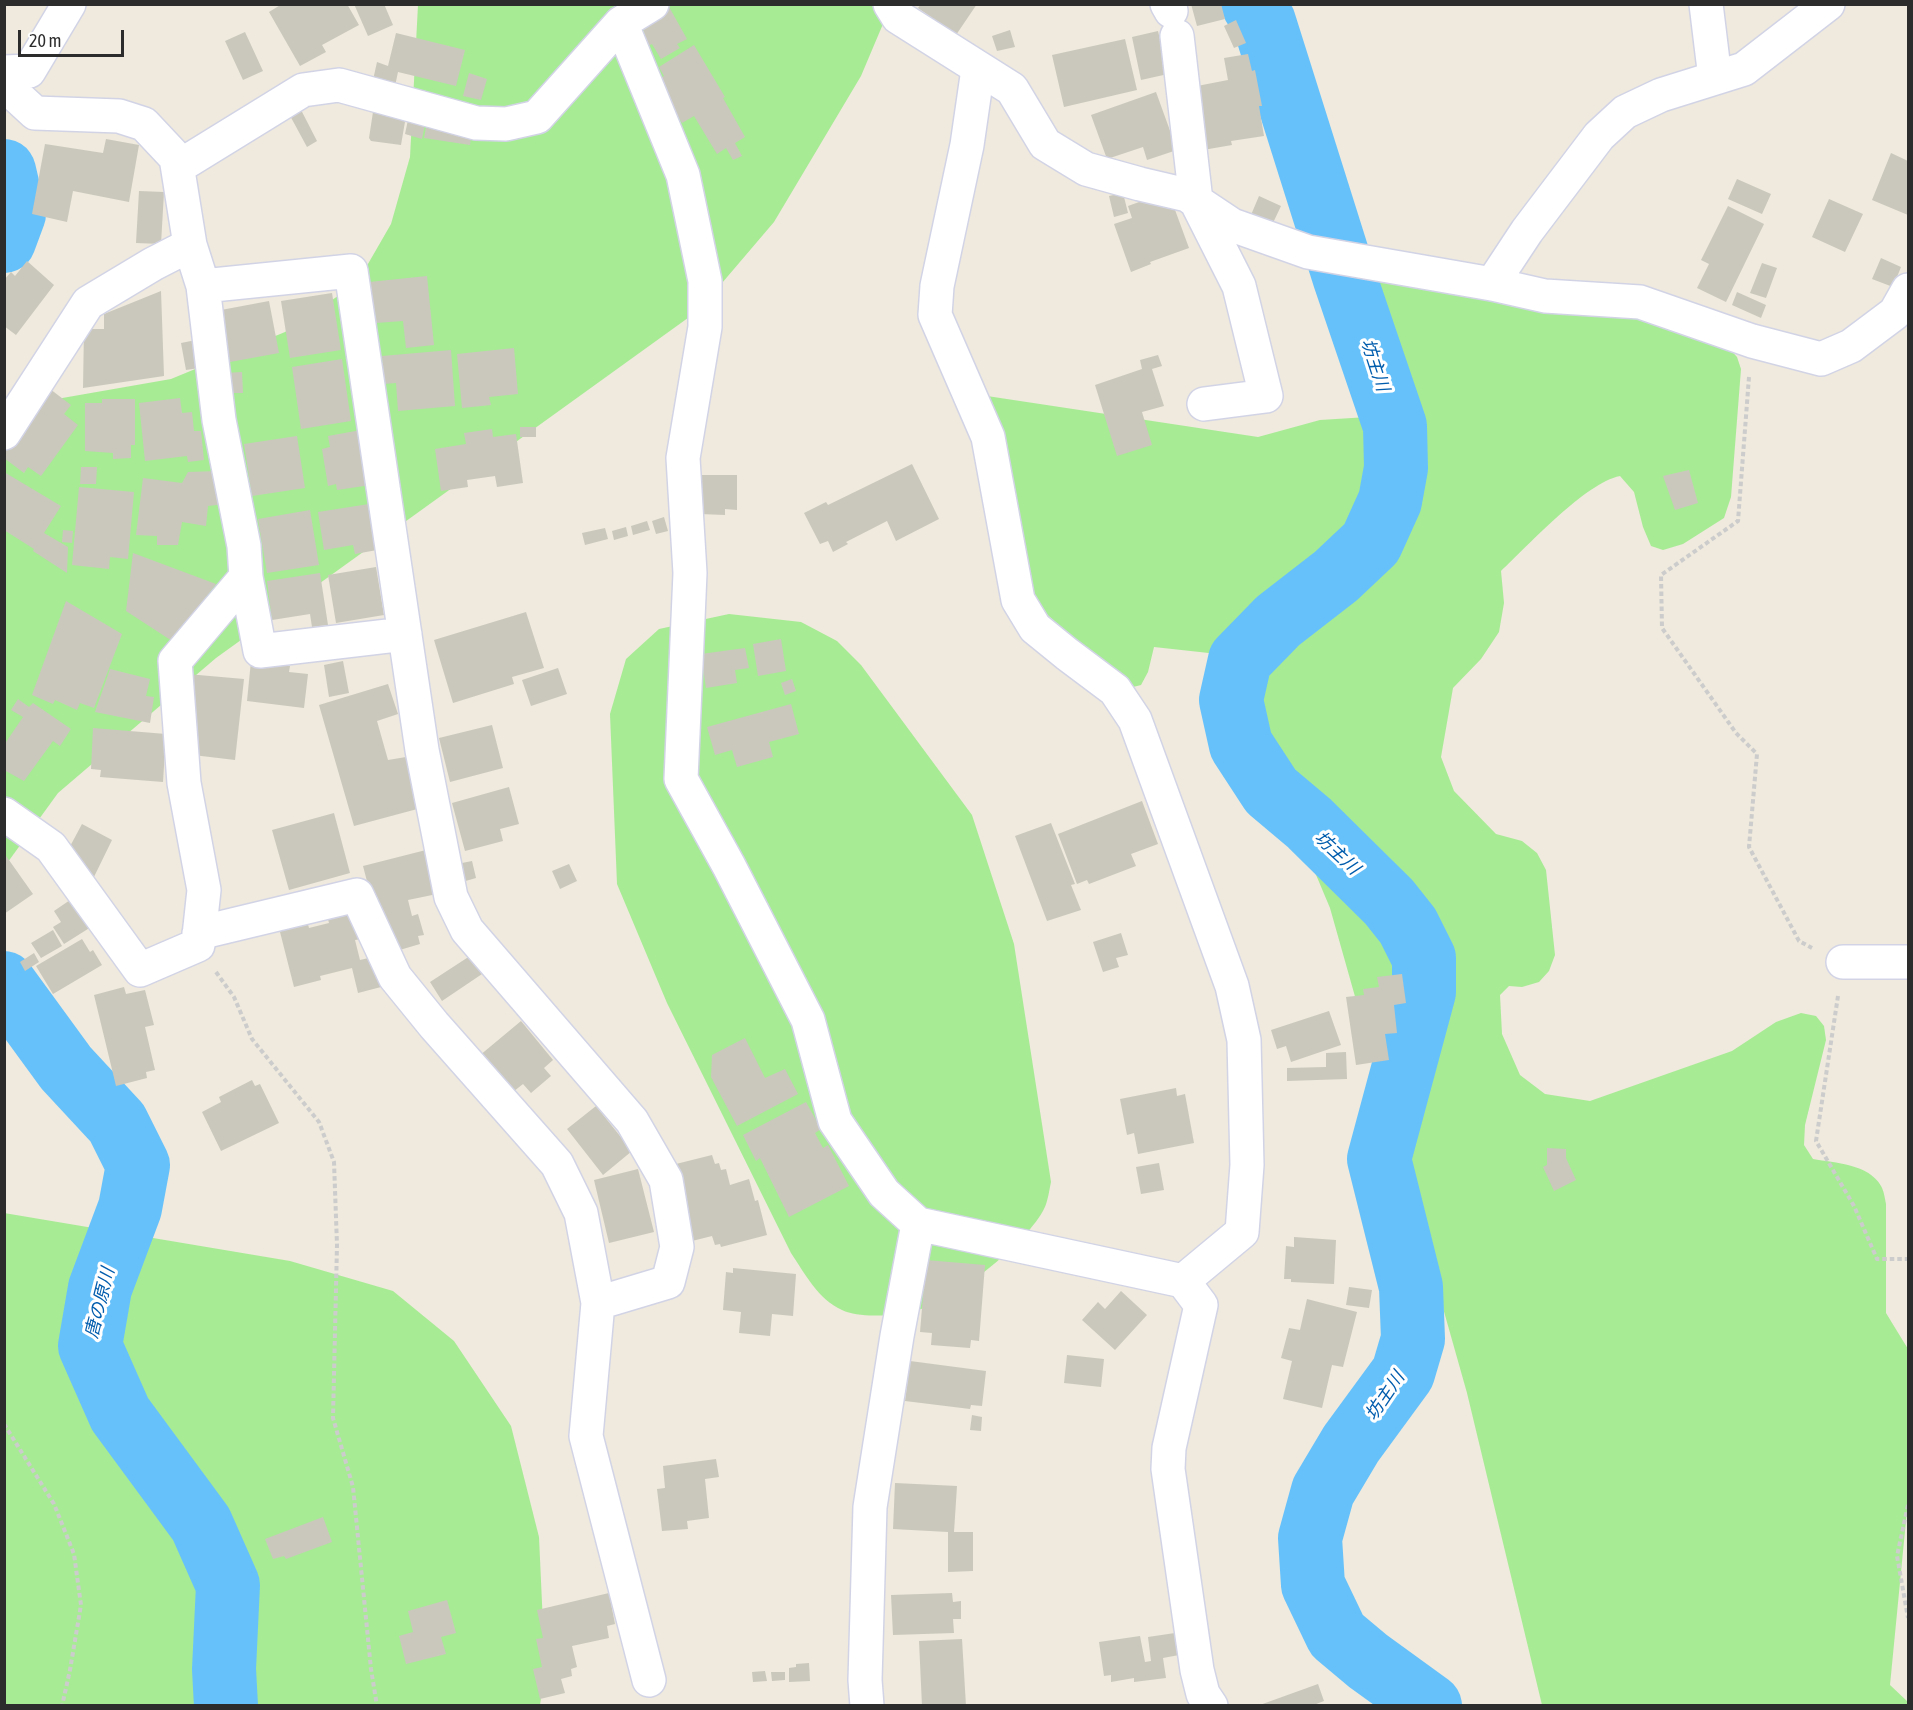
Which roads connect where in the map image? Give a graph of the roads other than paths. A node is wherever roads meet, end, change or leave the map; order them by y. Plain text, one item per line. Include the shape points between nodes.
1 (69, 4) edge
2 (652, 4) edge
3 (890, 4) edge
4 (1706, 4) edge
5 (1828, 4) edge
6 (1172, 17) edge
7 (621, 23) junction
8 (978, 69) junction
9 (4, 72) edge
10 (1715, 78) junction
11 (4, 79) edge
12 (178, 167) junction
13 (1196, 201) junction
14 (190, 245) junction
15 (1492, 284) junction
16 (203, 286) junction
17 (1908, 290) edge
18 (1204, 404) dead end
19 (4, 433) edge
20 (246, 578) junction
21 (405, 634) junction
22 (4, 814) edge
23 (198, 939) junction
24 (1843, 962) road end
25 (1908, 962) edge
26 (918, 1224) junction
27 (1183, 1281) junction
28 (598, 1303) junction
29 (649, 1680) dead end
30 (1201, 1702) edge
31 (867, 1706) edge

1 - 9 street via 29,71
2 - 7 street
3 - 8 street via 898,17
4 - 10 street
5 - 10 street via 1744,69
6 - 13 street
7 - 12 street via 537,117 506,124 476,123 339,85 330,86 303,90
7 - 26 street via 682,175 705,281 705,327 682,458 690,573 681,779 808,1020 835,1121 884,1193
8 - 13 street via 1012,89 1045,144 1086,168 1187,195
8 - 27 street via 967,145 937,286 935,315 988,437 1018,600 1035,628 1115,690 1135,720 1232,986 1244,1040 1247,1165 1242,1232
10 - 15 street via 1661,95 1625,112 1599,136
11 - 12 street via 35,113 119,116 144,124 176,158
12 - 14 street
13 - 15 street via 1232,225 1308,252
13 - 18 street via 1239,286 1266,396
14 - 16 street
14 - 19 street via 88,303
15 - 17 street via 1545,296 1640,302 1752,341 1821,359 1851,346 1895,313
16 - 20 street via 219,420 244,546
16 - 21 street via 351,271
20 - 21 street via 260,651
20 - 23 street via 175,660 184,783 204,890
21 - 28 street via 422,750 451,897 467,930 632,1121 666,1180 677,1247 668,1282
22 - 23 street via 51,847 140,970
23 - 28 street via 357,895 394,977 557,1164 581,1213
24 - 25 street
26 - 27 street
26 - 31 street via 870,1507
27 - 30 street via 1201,1305 1169,1448 1168,1469
28 - 29 street via 586,1436

